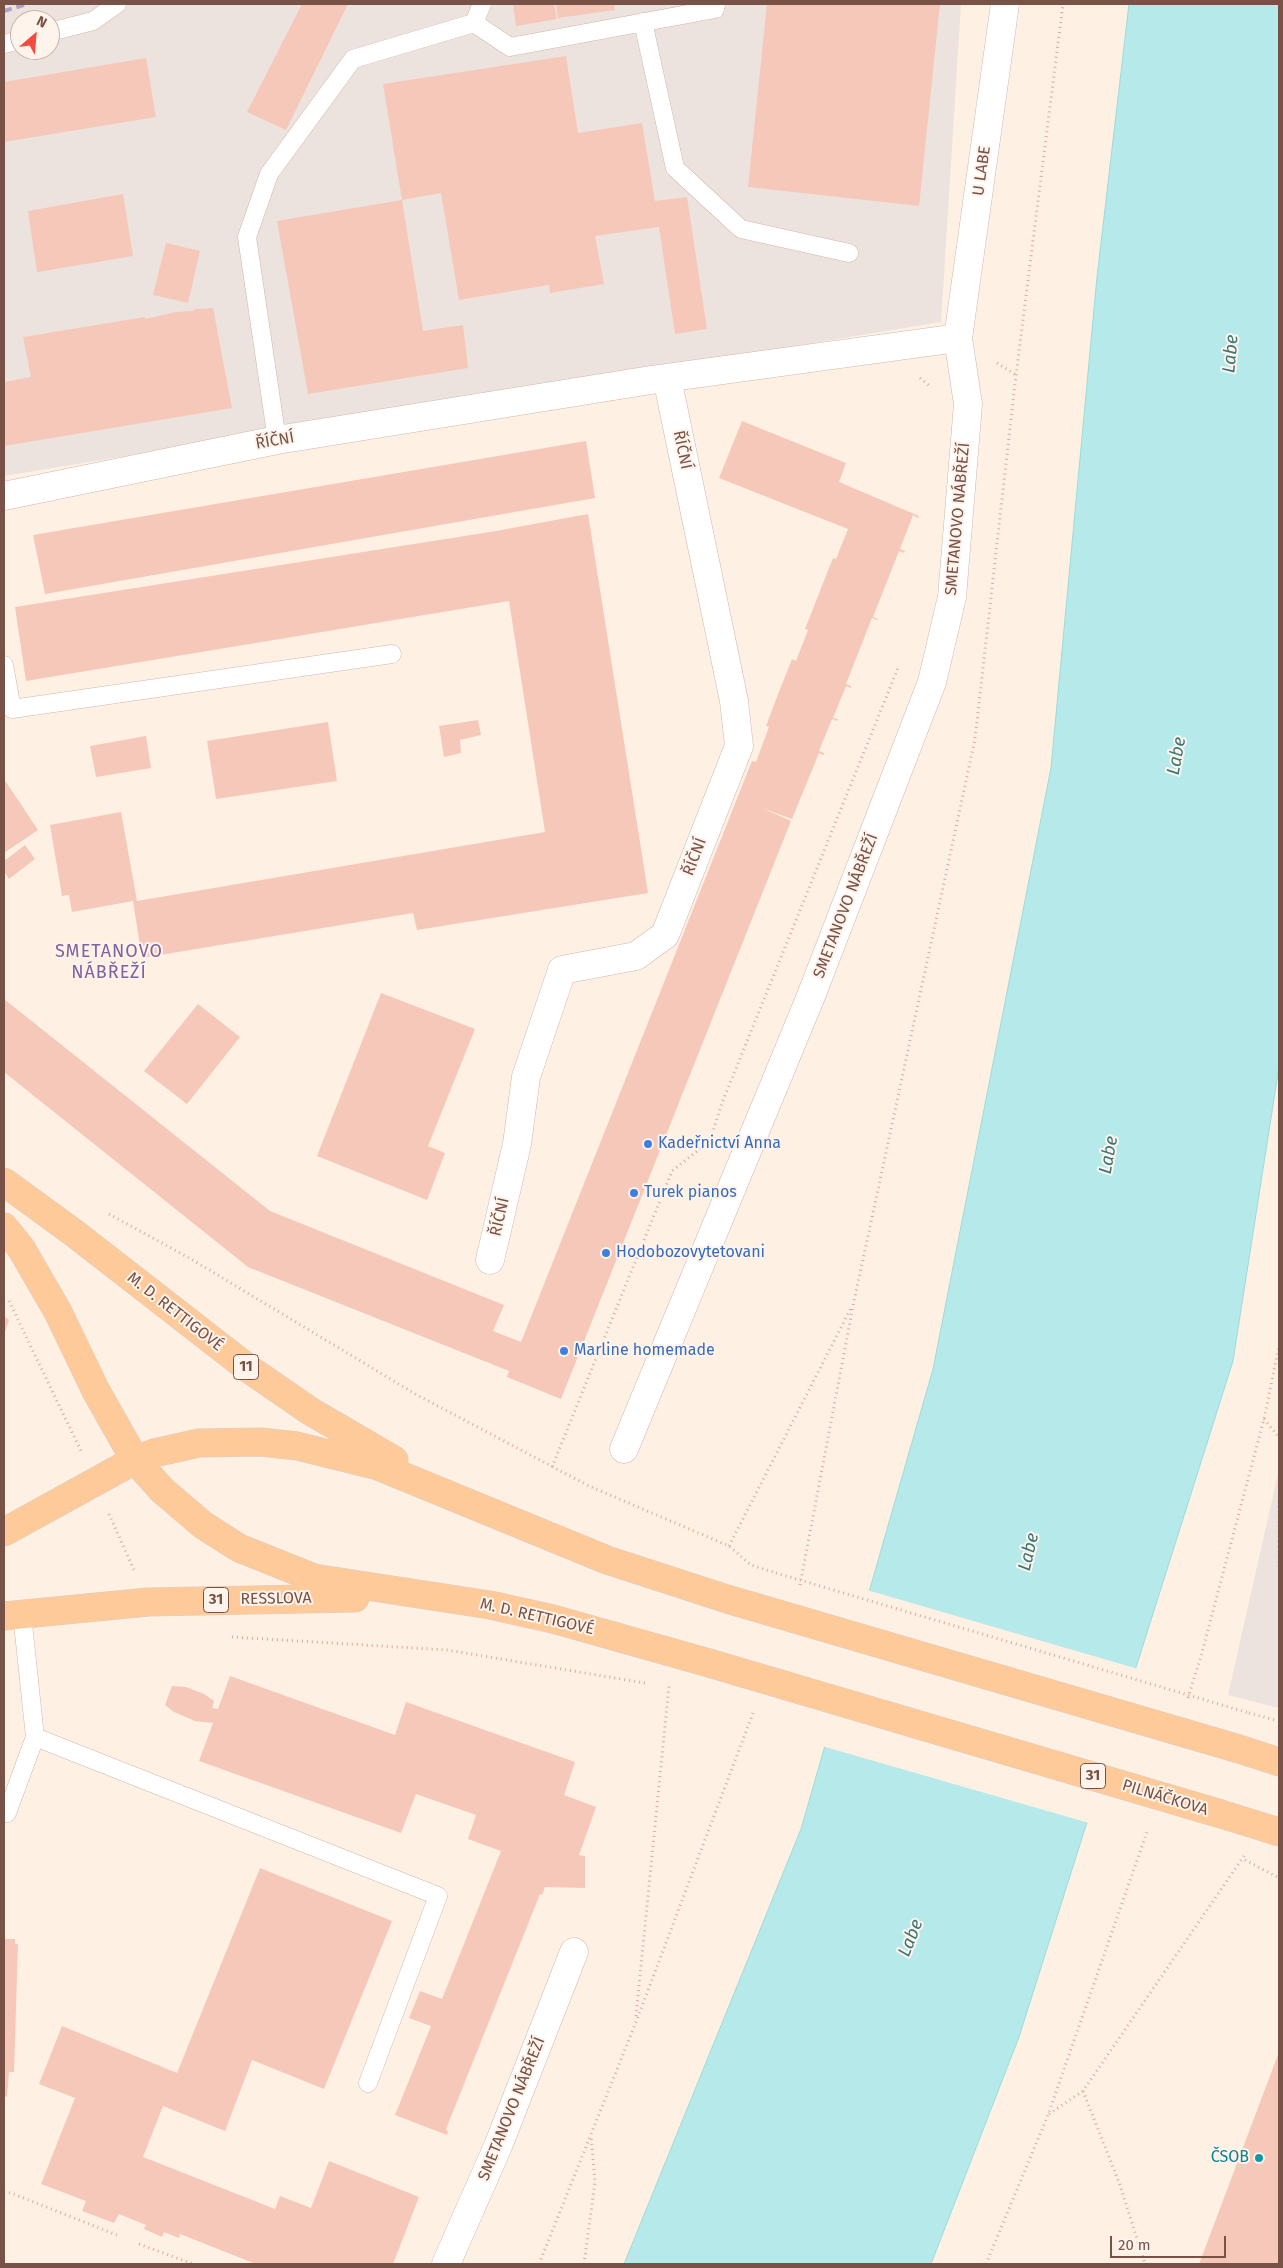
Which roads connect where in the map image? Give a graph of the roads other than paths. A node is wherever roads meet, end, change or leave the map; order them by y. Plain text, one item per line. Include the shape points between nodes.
1 (117, 4) edge
2 (482, 4) edge
3 (716, 4) edge
4 (1006, 4) edge
5 (643, 22) junction
6 (474, 23) junction
7 (60, 29) edge
8 (849, 253) dead end
9 (958, 338) junction
10 (667, 378) junction
11 (277, 440) junction
12 (4, 496) edge
13 (392, 654) dead end
14 (4, 665) edge
15 (4, 1182) edge
16 (4, 1227) edge
17 (490, 1260) dead end
18 (624, 1449) dead end
19 (135, 1460) junction
20 (511, 1519) junction
21 (4, 1532) edge
22 (429, 1596) junction
23 (13, 1615) edge
24 (34, 1737) junction
25 (965, 1738) joint
26 (1279, 1762) edge
27 (7, 1813) dead end
28 (1272, 1830) edge
29 (574, 1952) dead end
30 (368, 2083) dead end
31 (446, 2264) edge

1 - 7 lane via 93,21
2 - 6 lane
3 - 5 lane via 715,9
4 - 9 street, U LABE
5 - 6 lane via 510,47
5 - 8 lane via 675,168 741,229
6 - 11 lane via 353,59 269,174 247,237
9 - 10 street, ŘÍČNÍ
9 - 18 street, SMETANOVO NÁBŘEŽÍ via 968,404 952,597 932,682 811,996
10 - 11 street, ŘÍČNÍ
10 - 17 street, ŘÍČNÍ via 734,701 739,746 665,935 636,956 562,970 526,1078 517,1144
11 - 12 street, ŘÍČNÍ
13 - 14 lane via 12,709
15 - 20 main road, M. D. RETTIGOVÉ / 11 via 241,1363 303,1406 374,1449
16 - 19 main road, M. D. RETTIGOVÉ via 21,1248 58,1312 96,1391
19 - 20 main road, M. D. RETTIGOVÉ via 199,1443 261,1442 297,1446 378,1466
19 - 21 main road
19 - 22 main road, M. D. RETTIGOVÉ via 162,1490 203,1525 239,1548 314,1578
20 - 26 main road, M. D. RETTIGOVÉ, bridge via 607,1560 727,1599
22 - 23 main road, RESSLOVA / 31 via 148,1602
22 - 25 main road, M. D. RETTIGOVÉ / 31, bridge via 553,1619
23 - 24 lane
24 - 27 lane
24 - 30 lane via 438,1896
25 - 28 main road, PILNÁČKOVA / 31, bridge
29 - 31 street, SMETANOVO NÁBŘEŽÍ via 498,2146

